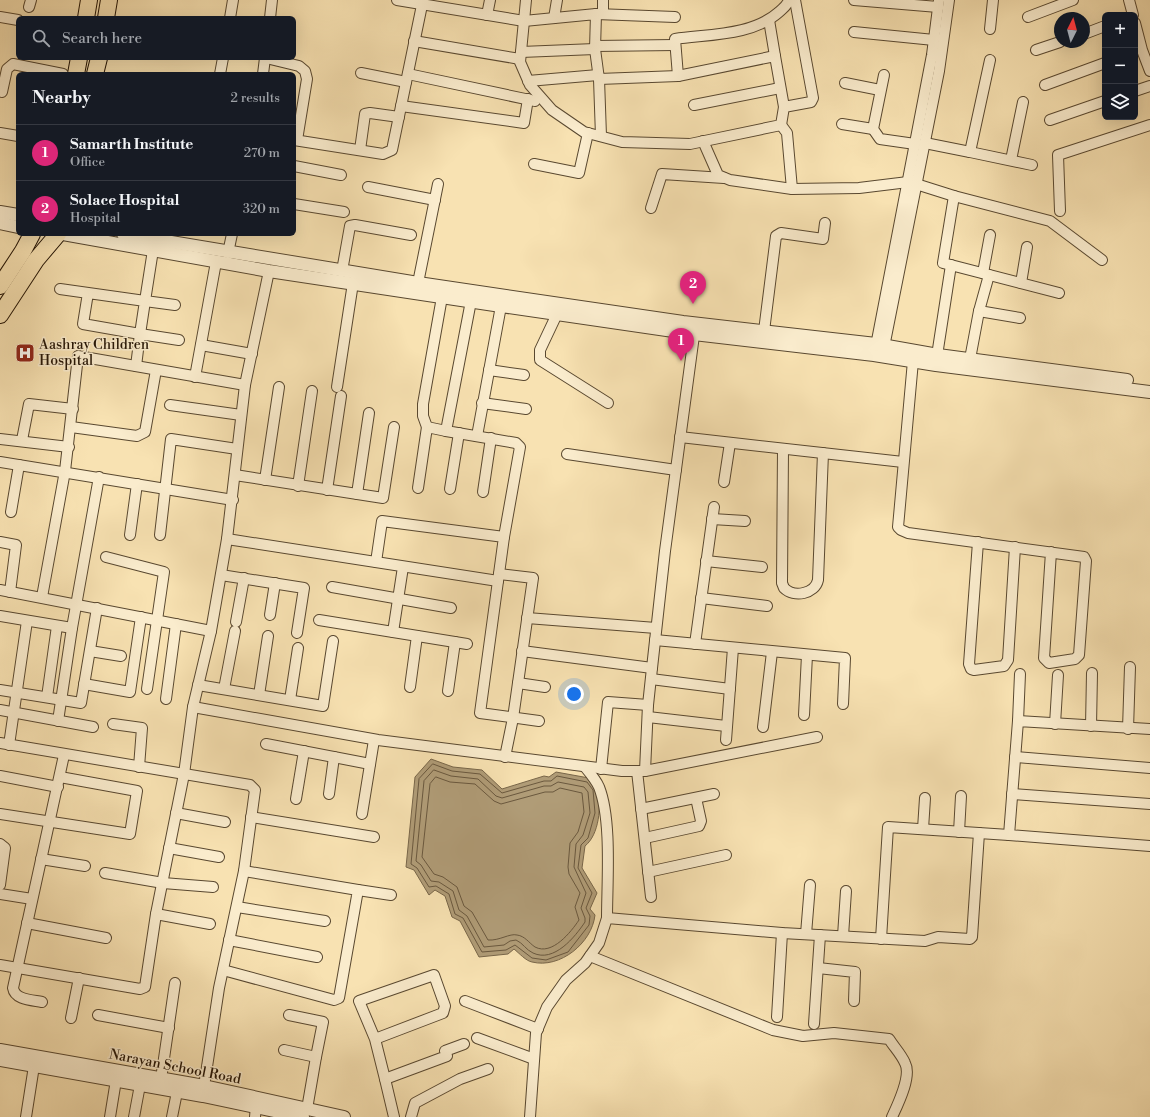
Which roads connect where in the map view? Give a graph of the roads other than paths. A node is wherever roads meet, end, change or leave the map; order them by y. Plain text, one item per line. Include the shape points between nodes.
1 (89, 0) edge
2 (109, 0) edge
3 (233, 0) edge
4 (272, 0) edge
5 (397, 0) edge
6 (490, 0) edge
7 (526, 0) edge
8 (557, 0) edge
9 (603, 0) edge
10 (789, 0) edge
11 (795, 0) edge
12 (854, 0) edge
13 (949, 0) edge
14 (993, 0) edge
15 (1073, 0) edge
16 (1129, 0) edge
17 (938, 4) edge
18 (422, 5) junction
19 (456, 5) edge
20 (1132, 12) edge
21 (599, 14) junction
22 (487, 15) junction
23 (86, 16) edge
24 (106, 16) edge
25 (230, 16) edge
26 (270, 16) edge
27 (0, 17) edge
28 (675, 17) dead end
29 (1028, 17) dead end
30 (554, 18) junction
31 (16, 20) edge
32 (769, 20) junction
33 (524, 21) junction
34 (1102, 27) edge
35 (990, 29) dead end
36 (854, 32) dead end
37 (1090, 32) edge
38 (934, 40) junction
39 (414, 41) junction
40 (1054, 44) edge
41 (675, 45) junction
42 (595, 48) junction
43 (1036, 50) dead end
44 (1138, 51) edge
45 (520, 56) junction
46 (775, 56) junction
47 (79, 60) edge
48 (98, 60) edge
49 (223, 60) edge
50 (265, 60) edge
51 (274, 60) edge
52 (990, 60) dead end
53 (1102, 64) edge
54 (1150, 71) edge
55 (53, 72) edge
56 (76, 72) edge
57 (96, 72) edge
58 (220, 72) edge
59 (263, 72) edge
60 (361, 74) dead end
61 (884, 75) dead end
62 (678, 76) junction
63 (598, 77) junction
64 (407, 78) junction
65 (528, 81) junction
66 (845, 83) dead end
67 (1045, 85) dead end
68 (1150, 86) edge
69 (780, 88) junction
70 (880, 90) junction
71 (1138, 90) edge
72 (2, 92) dead end
73 (528, 99) junction
74 (545, 102) junction
75 (1023, 102) dead end
76 (1102, 102) edge
77 (694, 105) dead end
78 (401, 106) junction
79 (784, 107) junction
80 (399, 117) junction
81 (1050, 120) dead end
82 (842, 124) dead end
83 (781, 125) junction
84 (1150, 125) edge
85 (873, 129) junction
86 (0, 133) edge
87 (588, 133) junction
88 (16, 136) edge
89 (601, 136) junction
90 (296, 140) edge
91 (703, 142) junction
92 (926, 143) junction
93 (915, 144) junction
94 (360, 150) junction
95 (970, 152) junction
96 (1011, 160) junction
97 (534, 164) dead end
98 (1032, 165) dead end
99 (296, 166) edge
100 (341, 175) dead end
101 (724, 178) junction
102 (912, 183) junction
103 (438, 184) dead end
104 (368, 187) dead end
105 (792, 189) junction
106 (954, 196) junction
107 (435, 200) junction
108 (296, 204) edge
109 (651, 208) dead end
110 (1060, 211) dead end
111 (0, 212) edge
112 (344, 212) dead end
113 (16, 215) edge
114 (0, 223) edge
115 (825, 223) dead end
116 (16, 227) edge
117 (411, 235) dead end
118 (990, 235) dead end
119 (32, 236) edge
120 (35, 236) edge
121 (58, 236) edge
122 (148, 236) edge
123 (232, 236) edge
124 (173, 238) edge
125 (1027, 248) dead end
126 (153, 250) junction
127 (228, 253) junction
128 (1102, 260) dead end
129 (216, 262) junction
130 (951, 265) junction
131 (342, 270) junction
132 (270, 271) junction
133 (986, 274) junction
134 (2, 280) edge
135 (353, 283) junction
136 (418, 283) junction
137 (1021, 283) junction
138 (60, 289) dead end
139 (88, 293) junction
140 (1059, 293) dead end
141 (442, 297) junction
142 (145, 301) junction
143 (471, 301) junction
144 (175, 306) dead end
145 (501, 306) junction
146 (979, 311) junction
147 (0, 314) edge
148 (557, 314) junction
149 (1020, 318) dead end
150 (695, 329) junction
151 (764, 331) junction
152 (140, 334) junction
153 (179, 340) dead end
154 (201, 345) junction
155 (880, 350) junction
156 (252, 354) junction
157 (970, 359) junction
158 (937, 360) junction
159 (913, 361) junction
160 (136, 366) junction
161 (156, 370) junction
162 (489, 370) junction
163 (524, 375) dead end
164 (195, 377) junction
165 (1150, 384) edge
166 (245, 385) junction
167 (279, 386) dead end
168 (312, 391) dead end
169 (1150, 392) edge
170 (608, 402) dead end
171 (482, 403) junction
172 (170, 405) dead end
173 (73, 409) junction
174 (526, 410) dead end
175 (368, 412) dead end
176 (241, 415) junction
177 (71, 427) junction
178 (394, 427) dead end
179 (427, 427) junction
180 (446, 431) junction
181 (459, 433) junction
182 (477, 436) junction
183 (680, 437) junction
184 (0, 438) edge
185 (491, 438) junction
186 (22, 440) junction
187 (730, 443) junction
188 (68, 446) junction
189 (237, 449) junction
190 (784, 449) junction
191 (823, 453) junction
192 (567, 454) dead end
193 (0, 462) edge
194 (903, 462) junction
195 (19, 465) junction
196 (676, 470) junction
197 (65, 471) junction
198 (235, 475) junction
199 (98, 477) junction
200 (265, 480) junction
201 (724, 482) dead end
202 (137, 484) junction
203 (298, 486) junction
204 (165, 488) junction
205 (418, 488) dead end
206 (450, 489) dead end
207 (327, 490) junction
208 (483, 492) dead end
209 (357, 494) junction
210 (233, 500) junction
211 (714, 507) dead end
212 (10, 512) dead end
213 (712, 519) junction
214 (745, 521) dead end
215 (130, 535) dead end
216 (160, 535) dead end
217 (504, 537) junction
218 (227, 539) junction
219 (0, 542) edge
220 (978, 542) junction
221 (1015, 547) junction
222 (1051, 552) junction
223 (106, 557) dead end
224 (706, 561) junction
225 (376, 562) junction
226 (403, 567) junction
227 (762, 567) dead end
228 (221, 575) junction
229 (244, 578) junction
230 (499, 578) junction
231 (275, 583) junction
232 (332, 587) dead end
233 (0, 590) edge
234 (10, 592) junction
235 (42, 597) junction
236 (701, 598) junction
237 (398, 599) junction
238 (76, 604) junction
239 (767, 606) dead end
240 (97, 608) junction
241 (450, 608) dead end
242 (270, 615) dead end
243 (0, 616) edge
244 (141, 617) junction
245 (527, 618) junction
246 (156, 620) junction
247 (319, 620) dead end
248 (27, 621) junction
249 (176, 624) junction
250 (57, 626) junction
251 (72, 628) junction
252 (656, 628) junction
253 (211, 631) junction
254 (392, 632) junction
255 (297, 633) dead end
256 (268, 636) dead end
257 (417, 636) junction
258 (655, 640) junction
259 (333, 641) dead end
260 (455, 642) junction
261 (467, 644) dead end
262 (695, 644) junction
263 (298, 648) dead end
264 (733, 648) junction
265 (90, 651) junction
266 (522, 651) junction
267 (772, 652) junction
268 (807, 655) junction
269 (121, 656) dead end
270 (1130, 667) dead end
271 (652, 668) junction
272 (1092, 673) dead end
273 (1020, 674) dead end
274 (1058, 675) dead end
275 (651, 679) junction
276 (518, 683) junction
277 (84, 684) junction
278 (198, 685) junction
279 (410, 687) dead end
280 (545, 687) dead end
281 (147, 689) dead end
282 (224, 689) junction
283 (730, 689) junction
284 (0, 690) edge
285 (448, 691) dead end
286 (17, 693) junction
287 (259, 695) junction
288 (47, 697) junction
289 (166, 699) dead end
290 (61, 700) junction
291 (290, 700) junction
292 (843, 704) dead end
293 (648, 705) junction
294 (193, 707) junction
295 (0, 710) edge
296 (14, 713) junction
297 (804, 714) dead end
298 (648, 717) junction
299 (514, 718) junction
300 (58, 720) junction
301 (539, 721) dead end
302 (1018, 721) junction
303 (113, 724) dead end
304 (1055, 724) junction
305 (726, 726) junction
306 (1091, 726) junction
307 (93, 727) dead end
308 (763, 727) dead end
309 (1128, 729) junction
310 (1150, 729) edge
311 (817, 737) dead end
312 (374, 740) junction
313 (726, 740) dead end
314 (5, 744) edge
315 (266, 744) dead end
316 (304, 751) junction
317 (64, 755) junction
318 (505, 756) junction
319 (1015, 756) junction
320 (334, 757) junction
321 (370, 764) junction
322 (139, 766) junction
323 (585, 767) junction
324 (1150, 768) edge
325 (601, 769) junction
326 (641, 771) junction
327 (184, 774) junction
328 (0, 776) edge
329 (59, 782) junction
330 (329, 794) dead end
331 (714, 794) dead end
332 (1012, 794) junction
333 (961, 796) dead end
334 (296, 798) dead end
335 (696, 798) junction
336 (925, 798) dead end
337 (1150, 804) edge
338 (641, 809) junction
339 (176, 813) junction
340 (0, 814) edge
341 (362, 814) dead end
342 (251, 817) junction
343 (49, 822) junction
344 (225, 822) dead end
345 (923, 829) junction
346 (959, 832) junction
347 (979, 833) junction
348 (1009, 835) junction
349 (374, 837) dead end
350 (644, 838) junction
351 (0, 844) edge
352 (1150, 846) edge
353 (169, 848) junction
354 (726, 855) dead end
355 (220, 857) dead end
356 (41, 859) junction
357 (85, 866) dead end
358 (244, 870) junction
359 (648, 872) junction
360 (105, 873) dead end
361 (0, 878) edge
362 (163, 882) junction
363 (810, 885) dead end
364 (213, 886) dead end
365 (358, 890) junction
366 (846, 891) dead end
367 (0, 894) edge
368 (391, 896) dead end
369 (651, 897) dead end
370 (32, 899) junction
371 (237, 907) junction
372 (156, 914) junction
373 (607, 918) junction
374 (325, 921) dead end
375 (27, 922) junction
376 (210, 924) dead end
377 (782, 933) junction
378 (806, 934) junction
379 (820, 935) junction
380 (843, 936) junction
381 (106, 938) dead end
382 (881, 939) junction
383 (229, 940) junction
384 (590, 956) junction
385 (317, 957) dead end
386 (0, 965) edge
387 (18, 968) junction
388 (818, 968) junction
389 (223, 970) junction
390 (78, 978) junction
391 (175, 983) dead end
392 (465, 1001) dead end
393 (854, 1001) dead end
394 (42, 1002) dead end
395 (98, 1015) dead end
396 (289, 1015) dead end
397 (777, 1017) dead end
398 (71, 1018) dead end
399 (814, 1024) dead end
400 (169, 1028) junction
401 (538, 1029) junction
402 (476, 1038) dead end
403 (375, 1039) junction
404 (464, 1044) dead end
405 (0, 1050) edge
406 (284, 1050) dead end
407 (316, 1057) junction
408 (534, 1059) junction
409 (0, 1060) edge
410 (34, 1066) junction
411 (488, 1068) dead end
412 (117, 1076) junction
413 (161, 1079) junction
414 (385, 1079) junction
415 (140, 1085) junction
416 (203, 1091) junction
417 (176, 1092) junction
418 (255, 1112) edge
419 (305, 1113) edge
420 (26, 1117) edge
421 (110, 1117) edge
422 (134, 1117) edge
423 (172, 1117) edge
424 (344, 1117) edge
425 (394, 1117) edge
426 (410, 1117) edge
427 (530, 1117) edge
428 (892, 1117) edge

1 - 23 main road
2 - 24 main road
3 - 25 street
4 - 26 street
5 - 18 street
6 - 22 street
7 - 33 street
8 - 30 street
9 - 21 street
10 - 32 street via 788,4
11 - 79 street via 813,98 811,102
12 - 17 street
13 - 92 street
14 - 35 street
15 - 29 street
16 - 20 street
17 - 38 street
18 - 19 street
18 - 39 street
19 - 22 street
21 - 28 street
21 - 30 street
21 - 42 street
22 - 33 street
27 - 31 street
30 - 33 street
32 - 41 street via 747,29 675,39
32 - 46 street
33 - 45 street
34 - 37 street
36 - 38 street
38 - 93 street
39 - 45 street
39 - 64 street
40 - 43 street
41 - 42 street
41 - 62 street
42 - 45 street
42 - 63 street
44 - 54 street
45 - 65 street
46 - 62 street
46 - 69 street
47 - 56 main road
48 - 57 main road
49 - 58 street
50 - 59 street
51 - 90 street via 299,66 305,71 307,78
52 - 95 street
53 - 67 street
55 - 72 street via 13,64 6,69
60 - 64 street
61 - 70 street
62 - 63 street
63 - 65 street
63 - 89 street
64 - 73 street
64 - 78 street
65 - 74 street
66 - 70 street
68 - 71 street
69 - 77 street
69 - 79 street
70 - 85 street
73 - 74 street
73 - 78 street via 524,123
74 - 87 street via 552,110
75 - 96 street
76 - 81 street
78 - 80 street
79 - 83 street
80 - 94 street via 392,150 389,153
80 - 94 street via 366,114
82 - 85 street
83 - 91 street
83 - 105 street via 787,133
84 - 110 street via 1058,155
85 - 93 street via 880,139
86 - 88 street
87 - 89 street
87 - 97 street via 579,172
89 - 91 street via 622,142
90 - 94 street
91 - 101 street via 714,169
92 - 95 street
92 - 102 street
93 - 102 street
95 - 96 street
96 - 98 street
99 - 100 street
101 - 105 street
101 - 109 street via 662,174
102 - 105 street via 860,188
102 - 106 street
102 - 155 street
103 - 107 street
104 - 107 street
106 - 128 street via 1050,221
106 - 130 street via 943,263
107 - 136 street
108 - 112 street
111 - 113 street
114 - 116 street
115 - 151 street via 823,239 781,233 776,236
117 - 131 street via 350,226
118 - 133 street
119 - 134 main road
120 - 121 main road via 45,243
121 - 126 street
121 - 147 main road via 36,260
122 - 124 street
123 - 127 street
124 - 127 street
125 - 137 street
126 - 129 street
126 - 142 street
127 - 131 street
129 - 132 street
129 - 154 street
130 - 133 street
130 - 158 street
131 - 136 street
132 - 135 street
132 - 156 street
133 - 137 street
133 - 146 street
135 - 141 street
135 - 207 street
136 - 150 street
137 - 140 street
138 - 139 street
139 - 142 street
139 - 152 street via 83,324
141 - 143 street
141 - 179 street via 423,404 423,416
142 - 144 street
142 - 152 street
143 - 145 street
143 - 180 street
145 - 148 street
145 - 162 street
146 - 149 street
146 - 157 street
148 - 150 street
148 - 170 street via 539,357
150 - 151 street
150 - 155 street
150 - 183 street
151 - 155 street
152 - 153 street
152 - 160 street
154 - 156 street
154 - 164 street
155 - 158 street
155 - 159 street
156 - 166 street
157 - 158 street
157 - 165 street
158 - 159 street
158 - 169 street
159 - 194 street
160 - 161 street
160 - 173 street via 78,356
161 - 164 street
161 - 177 street via 143,434 137,436
162 - 163 street
162 - 171 street
164 - 166 street
166 - 176 street
167 - 200 street
168 - 203 street
171 - 174 street
171 - 182 street
172 - 176 street
173 - 177 street
173 - 186 street via 29,404
175 - 209 street
176 - 189 street
177 - 188 street
178 - 209 street via 383,498
179 - 180 street
179 - 205 street
180 - 181 street
181 - 182 street
181 - 206 street
182 - 185 street
183 - 187 street
183 - 196 street
184 - 186 street
185 - 208 street
185 - 217 street via 516,443 520,447
186 - 188 street
187 - 190 street
187 - 201 street
188 - 197 street
189 - 198 street
189 - 204 street via 171,439
190 - 191 street
190 - 191 street via 782,583 784,588 793,593 810,592 818,580
191 - 194 street
192 - 196 street
193 - 195 street
194 - 220 street via 898,522 901,530
195 - 197 street
195 - 212 street
196 - 252 street
197 - 199 street
197 - 235 street
198 - 200 street
198 - 210 street
199 - 202 street
199 - 238 street
200 - 203 street
202 - 204 street
202 - 215 street
203 - 207 street
204 - 210 street
204 - 216 street
207 - 209 street
210 - 218 street
211 - 213 street
213 - 214 street
213 - 224 street
217 - 225 street via 382,522
217 - 230 street
218 - 225 street
218 - 228 street
219 - 234 street via 16,545
220 - 221 street
220 - 221 street via 969,664 974,670 1004,666 1008,660
221 - 222 street
222 - 222 street via 1084,557 1086,561 1079,656 1075,659 1049,663 1044,658
223 - 246 street via 164,572
224 - 227 street
224 - 236 street
225 - 226 street
226 - 230 street
226 - 237 street
228 - 229 street
228 - 253 street
229 - 231 street
229 - 282 street
230 - 245 street via 533,578
230 - 299 street via 480,714
231 - 242 street
231 - 255 street via 304,588
232 - 237 street
233 - 234 street
234 - 235 street
235 - 238 street
236 - 239 street
236 - 262 street
237 - 241 street
237 - 254 street
238 - 240 street
238 - 251 street
240 - 244 street
240 - 265 street
243 - 248 street
244 - 246 street
244 - 277 street via 130,692
245 - 252 street
245 - 266 street
246 - 249 street
246 - 281 street
247 - 254 street
248 - 250 street
248 - 286 street
249 - 253 street
249 - 289 street
250 - 251 street
250 - 288 street
251 - 290 street
252 - 258 street
253 - 278 street
254 - 257 street
256 - 287 street
257 - 260 street
257 - 279 street
258 - 262 street
258 - 271 street
259 - 291 street via 323,706
260 - 261 street
260 - 285 street
262 - 264 street
263 - 291 street
264 - 267 street
264 - 283 street
265 - 269 street
265 - 277 street
266 - 271 street
266 - 276 street
267 - 268 street
267 - 308 street
268 - 292 street via 845,658
268 - 297 street
270 - 309 street
271 - 275 street
272 - 306 street
273 - 302 street
274 - 304 street
275 - 283 street
275 - 293 street
276 - 280 street
276 - 299 street
277 - 290 street via 81,703
278 - 282 street
278 - 294 street
282 - 287 street
283 - 305 street
284 - 286 street
286 - 288 street
286 - 296 street
287 - 291 street
288 - 290 street
290 - 300 street
293 - 298 street
293 - 325 street via 608,702
294 - 312 street
294 - 327 street
295 - 296 street
296 - 300 street
296 - 314 street
298 - 305 street
298 - 326 street
299 - 301 street
299 - 318 street
300 - 307 street
302 - 304 street
302 - 319 street
303 - 322 street via 142,728
304 - 306 street
305 - 313 street
306 - 309 street
309 - 310 street
311 - 326 street
312 - 318 street
312 - 321 street
314 - 317 street
315 - 316 street
316 - 320 street
316 - 334 street
317 - 322 street
317 - 329 street
318 - 323 street
319 - 324 street
319 - 332 street
320 - 321 street
320 - 330 street
321 - 341 street
322 - 327 street
323 - 325 street
323 - 373 street via 598,787 605,821
325 - 326 street
326 - 338 street
327 - 339 street
327 - 342 street via 250,786 255,790
328 - 329 street
329 - 343 street
329 - 343 street via 137,791 130,834
331 - 335 street
332 - 337 street
332 - 348 street
333 - 346 street
335 - 338 street
335 - 350 street via 701,821 699,826
336 - 345 street
338 - 350 street
339 - 344 street
339 - 353 street
340 - 343 street
342 - 349 street
342 - 358 street
343 - 356 street
345 - 346 street
345 - 382 street via 888,828
346 - 347 street
347 - 348 street
347 - 382 street via 971,939
348 - 352 street
350 - 359 street
351 - 361 street via 5,848
353 - 355 street
353 - 362 street
354 - 359 street
356 - 357 street
356 - 370 street
358 - 365 street
358 - 371 street
359 - 369 street
360 - 362 street
362 - 364 street
362 - 372 street
363 - 378 street
365 - 368 street
365 - 389 street via 339,998
366 - 380 street
367 - 370 street
370 - 375 street
371 - 374 street
371 - 383 street
372 - 376 street
372 - 390 street via 144,989
373 - 377 street
373 - 384 street via 599,942
375 - 381 street
375 - 387 street
377 - 378 street
377 - 397 street
378 - 379 street
379 - 380 street
379 - 388 street
380 - 382 street
383 - 385 street
383 - 389 street
384 - 401 street via 585,964 566,980 551,1001
384 - 428 street via 773,1030 803,1036 834,1033 889,1039 907,1068 907,1075
386 - 387 street
387 - 390 street
387 - 394 street via 13,988 15,995
388 - 393 street via 856,972
388 - 399 street
389 - 416 street
390 - 398 street
391 - 400 street
392 - 401 street
395 - 400 street
396 - 407 street via 323,1022
400 - 413 street
401 - 408 street
402 - 408 street
403 - 403 street via 443,1013 445,1006 434,975 359,1001
403 - 414 street
404 - 414 street via 445,1051 447,1056
405 - 412 street, Narayan School Road
406 - 407 street
407 - 419 street
408 - 427 street
409 - 410 street
410 - 412 street
410 - 420 street
411 - 426 street via 415,1103
412 - 413 street, Narayan School Road
412 - 415 street
412 - 421 street
413 - 416 street, Narayan School Road
414 - 425 street
415 - 417 street
415 - 422 street
416 - 417 street
416 - 418 street
416 - 419 street, Narayan School Road
417 - 423 street
418 - 419 street
419 - 424 street, Narayan School Road

